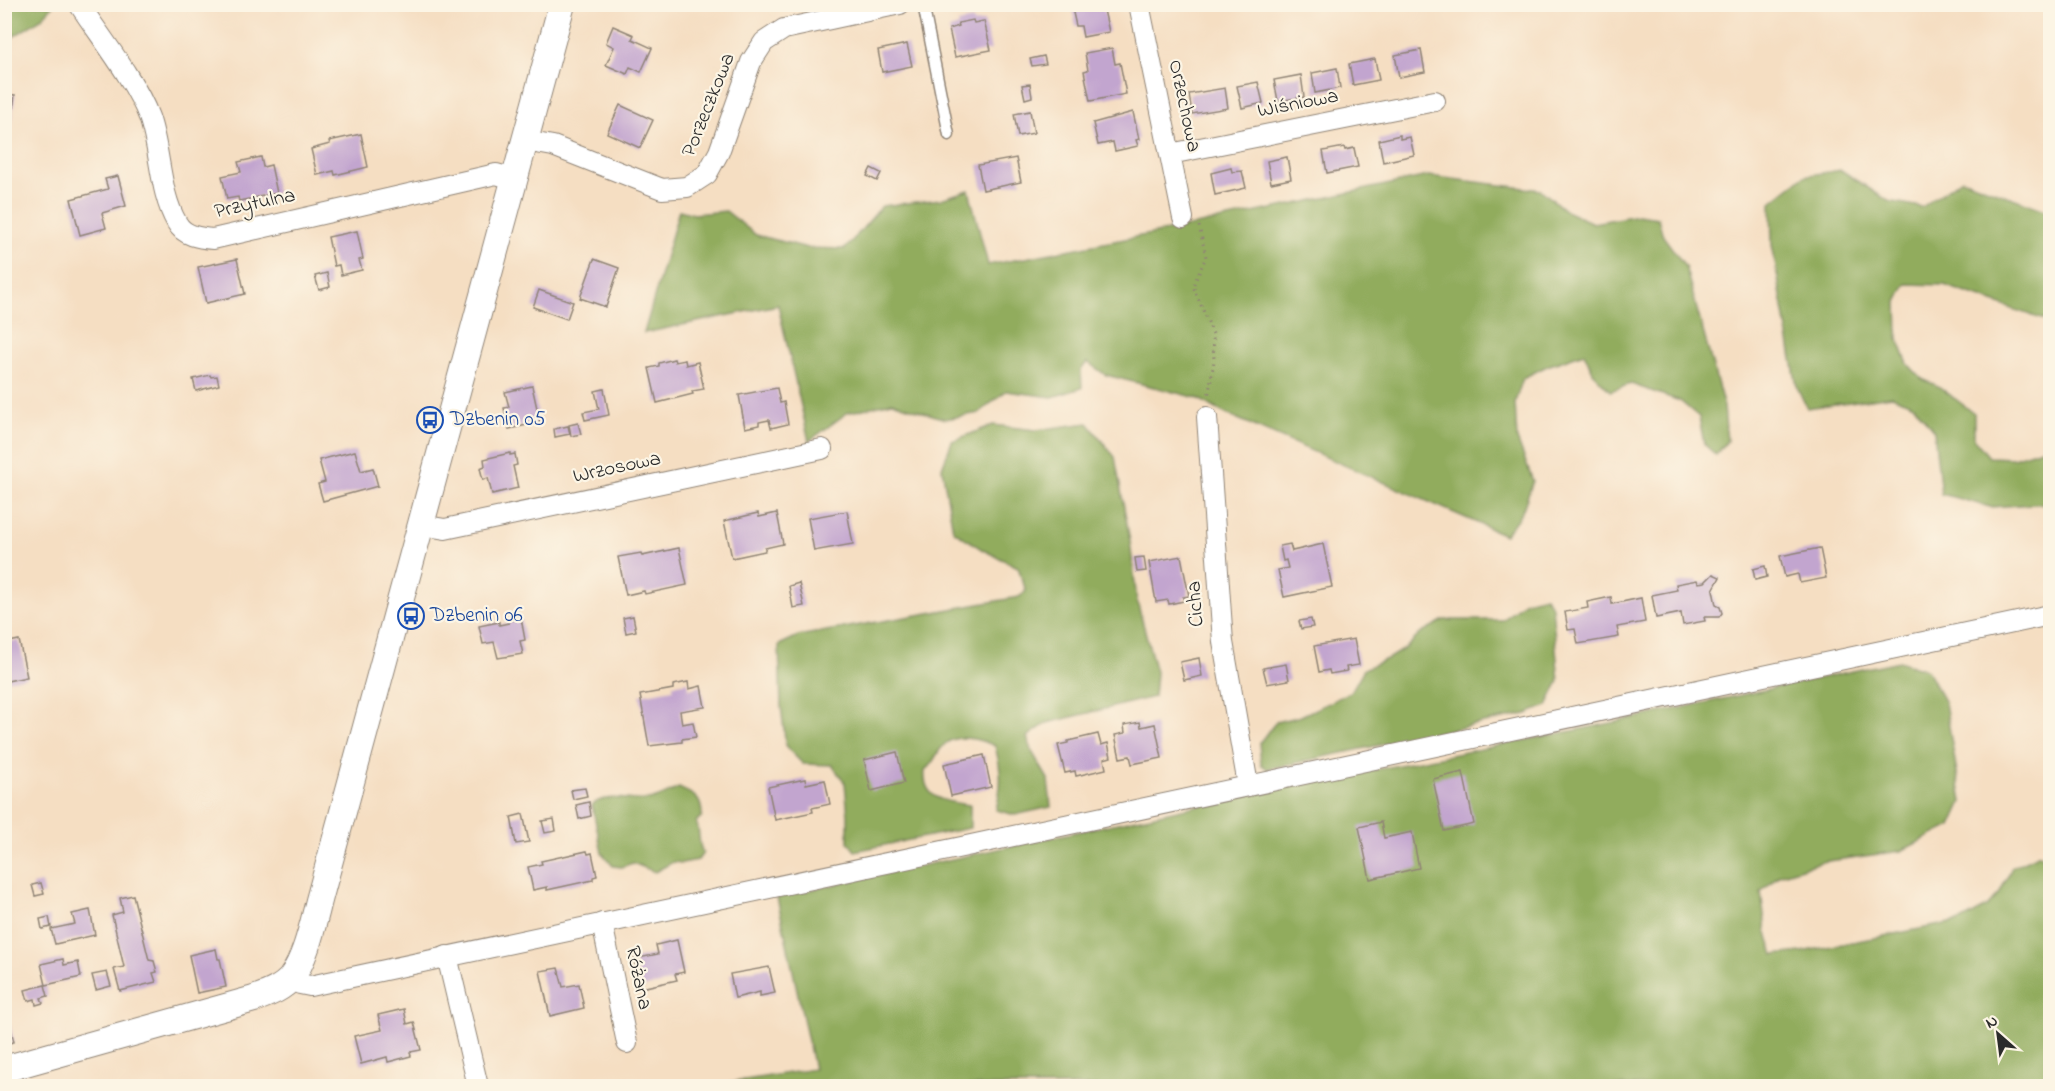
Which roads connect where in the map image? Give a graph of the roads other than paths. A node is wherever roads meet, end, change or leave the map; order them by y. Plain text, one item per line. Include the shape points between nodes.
1 (79, 4) edge
2 (562, 4) edge
3 (922, 4) edge
4 (1139, 4) edge
5 (894, 5) edge
6 (1436, 101) dead end
7 (949, 135) dead end
8 (525, 141) junction
9 (1170, 154) junction
10 (515, 179) junction
11 (1183, 218) dead end
12 (1207, 417) road end
13 (822, 449) dead end
14 (421, 525) junction
15 (2050, 615) edge
16 (1248, 784) junction
17 (602, 923) junction
18 (447, 956) junction
19 (290, 979) junction
20 (627, 1043) dead end
21 (4, 1069) edge
22 (478, 1086) edge

1 - 10 street, Przytulna via 149,117 170,206 178,226 194,237 213,239 496,174
2 - 8 street
3 - 7 lane
4 - 9 street, Orzechowa
5 - 8 street, Porzeczkowa via 784,29 764,42 751,62 719,152 707,174 687,187 662,189 553,146
6 - 9 street, Wiśniowa
8 - 10 street
9 - 11 street, Orzechowa
10 - 14 street
12 - 16 street, Cicha via 1223,642
13 - 14 street, Wrzosowa via 445,529
14 - 19 street via 311,927
15 - 16 street
16 - 17 street
17 - 18 street
17 - 20 street, Różana
18 - 19 street via 310,986
18 - 22 street
19 - 21 street via 274,992 255,999

